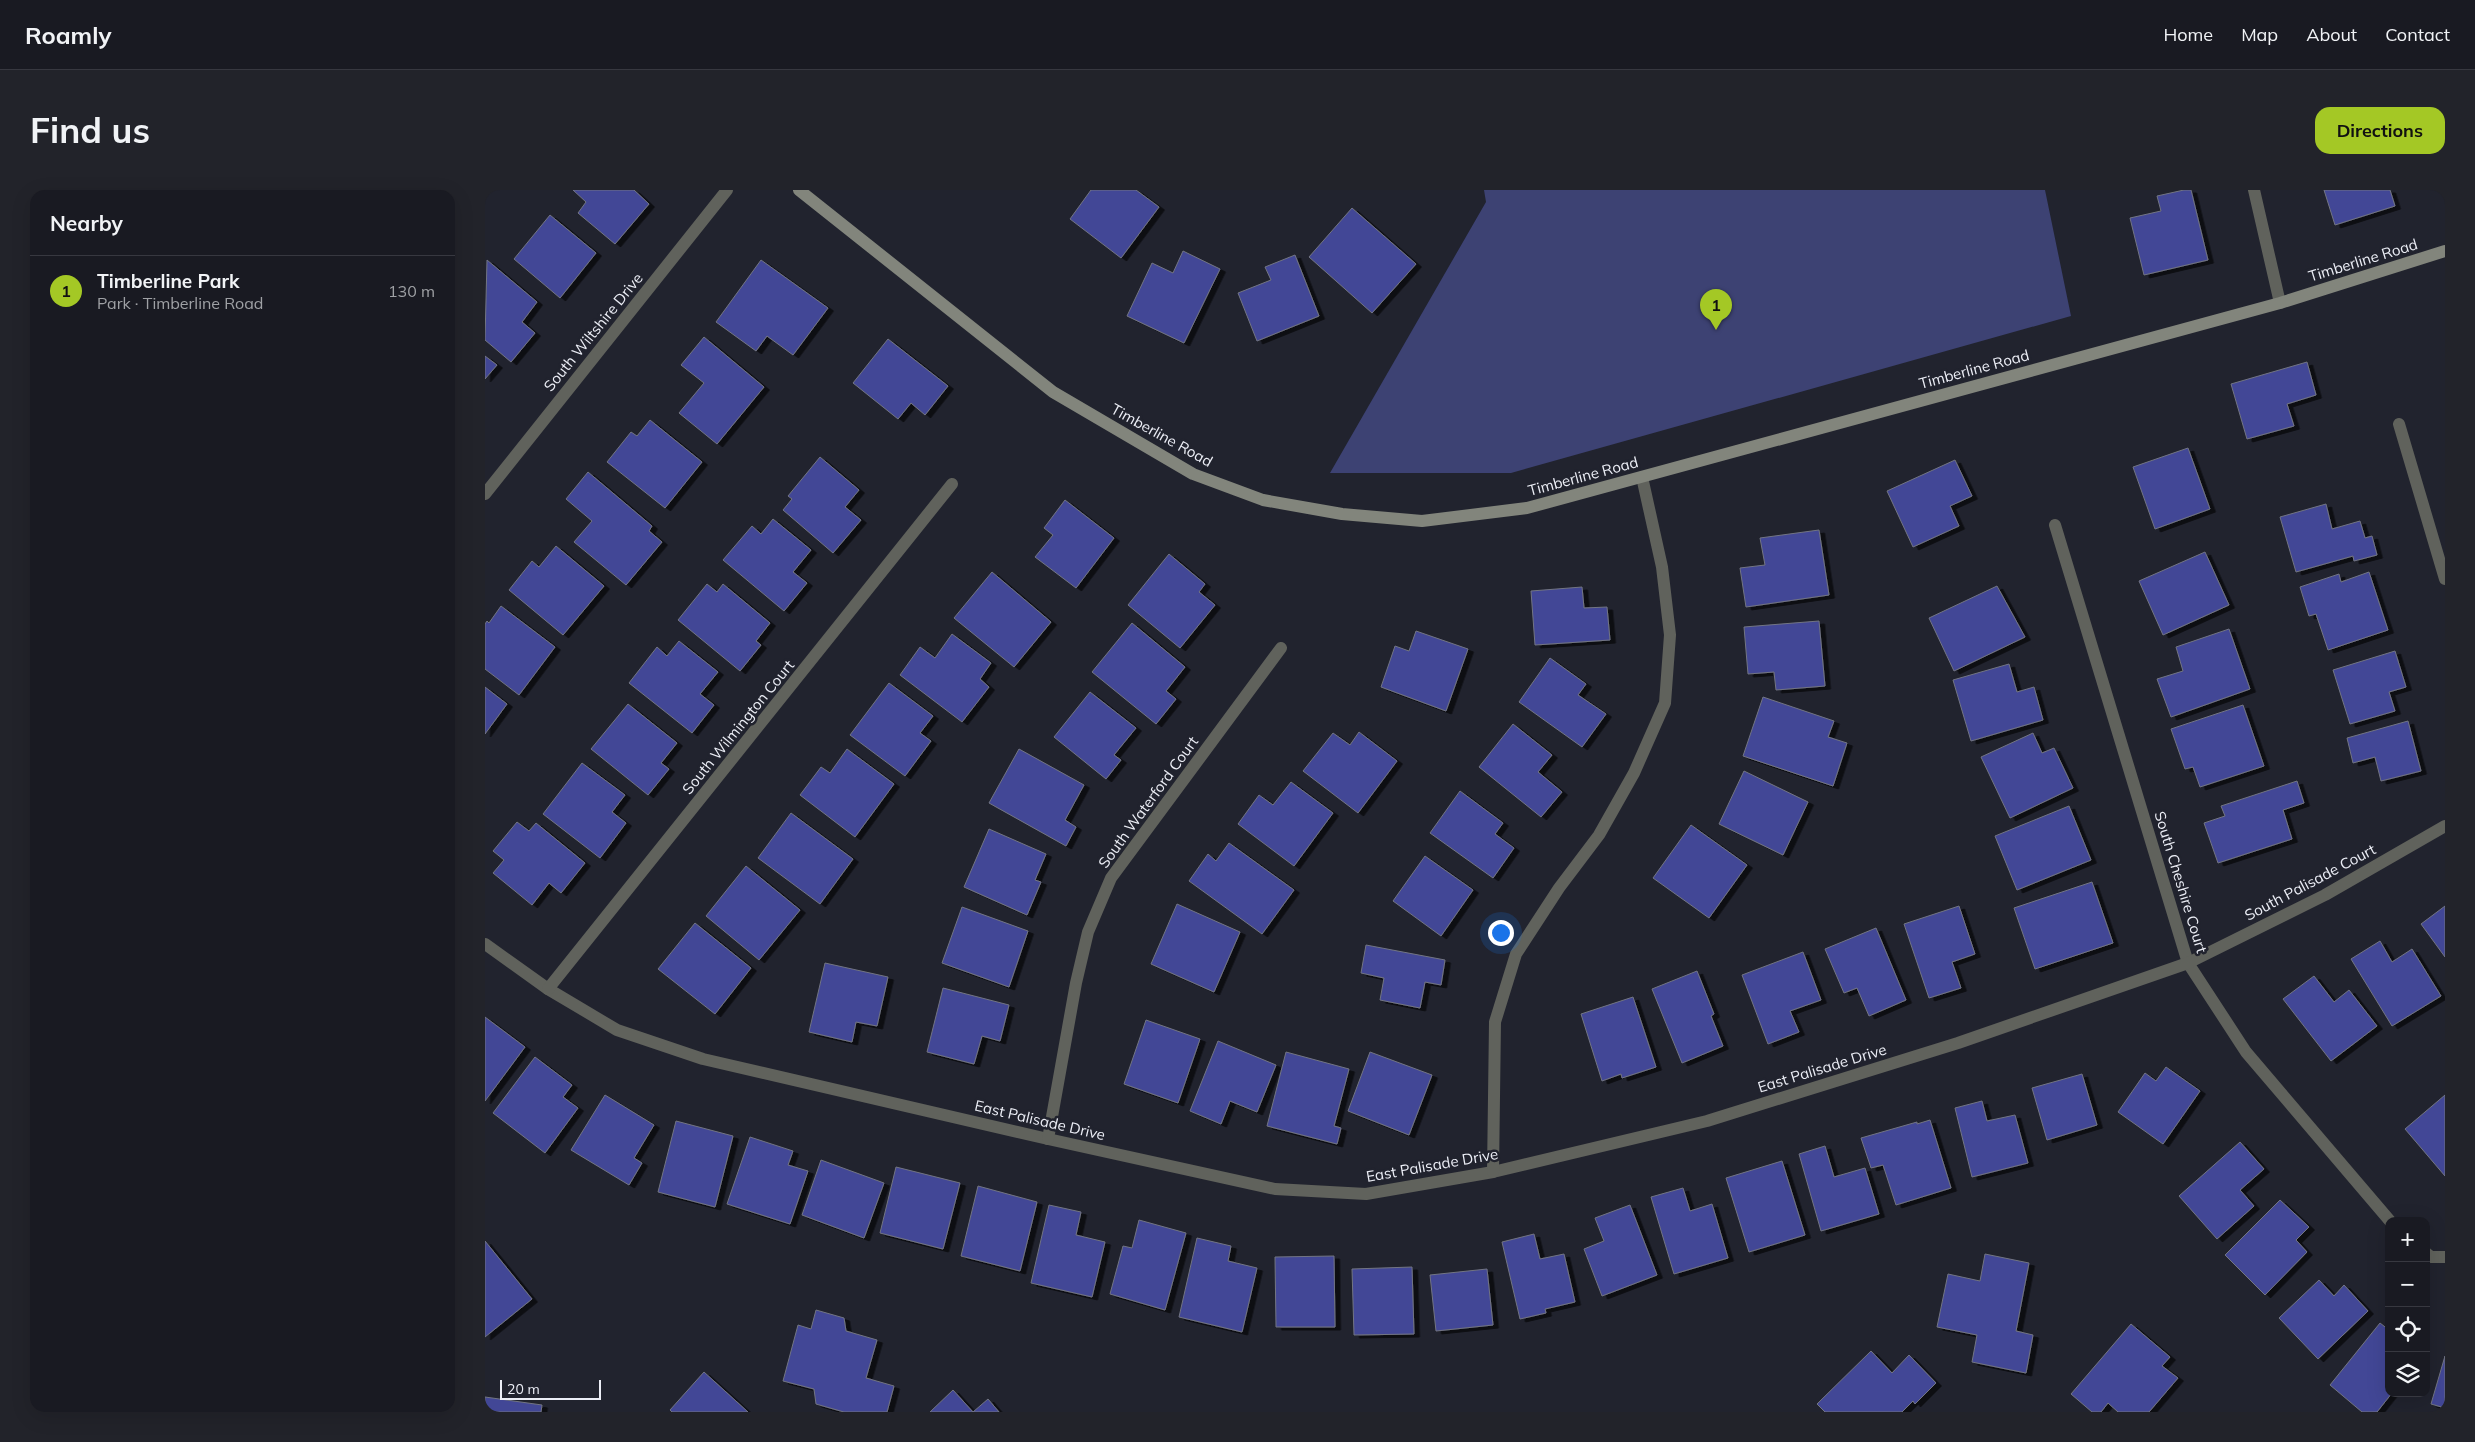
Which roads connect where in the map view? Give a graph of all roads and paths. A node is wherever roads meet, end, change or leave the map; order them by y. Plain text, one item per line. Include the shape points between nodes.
1 (727, 190) edge
2 (799, 190) edge
3 (2254, 190) edge
4 (2445, 251) edge
5 (2280, 303) junction
6 (2399, 424) dead end
7 (1642, 477) junction
8 (953, 484) dead end
9 (485, 494) edge
10 (2055, 525) dead end
11 (2445, 579) edge
12 (1281, 648) dead end
13 (2445, 826) edge
14 (485, 944) edge
15 (2188, 963) junction
16 (548, 989) junction
17 (1048, 1139) junction
18 (1493, 1172) junction
19 (2387, 1217) edge
20 (2430, 1255) edge
21 (2445, 1257) edge

1 - 9 street, South Wiltshire Drive
2 - 7 street, Timberline Road via 1053,392 1193,474 1263,500 1342,514 1422,521 1527,508
3 - 5 street
4 - 5 street, Timberline Road
5 - 7 street, Timberline Road
6 - 11 street
7 - 18 street via 1662,567 1670,635 1665,702 1634,772 1599,835 1516,954 1495,1022
8 - 16 street, South Wilmington Court
10 - 15 street, South Cheshire Court
12 - 17 street, South Waterford Court via 1111,878 1088,932
13 - 15 street, South Palisade Court via 2325,895
14 - 16 street, East Palisade Drive
15 - 18 street, East Palisade Drive via 1958,1043 1707,1121
15 - 19 street, South Cheshire Court via 2246,1052
16 - 17 street, East Palisade Drive via 617,1030 703,1059
17 - 18 street, East Palisade Drive via 1275,1189 1365,1194
20 - 21 street

